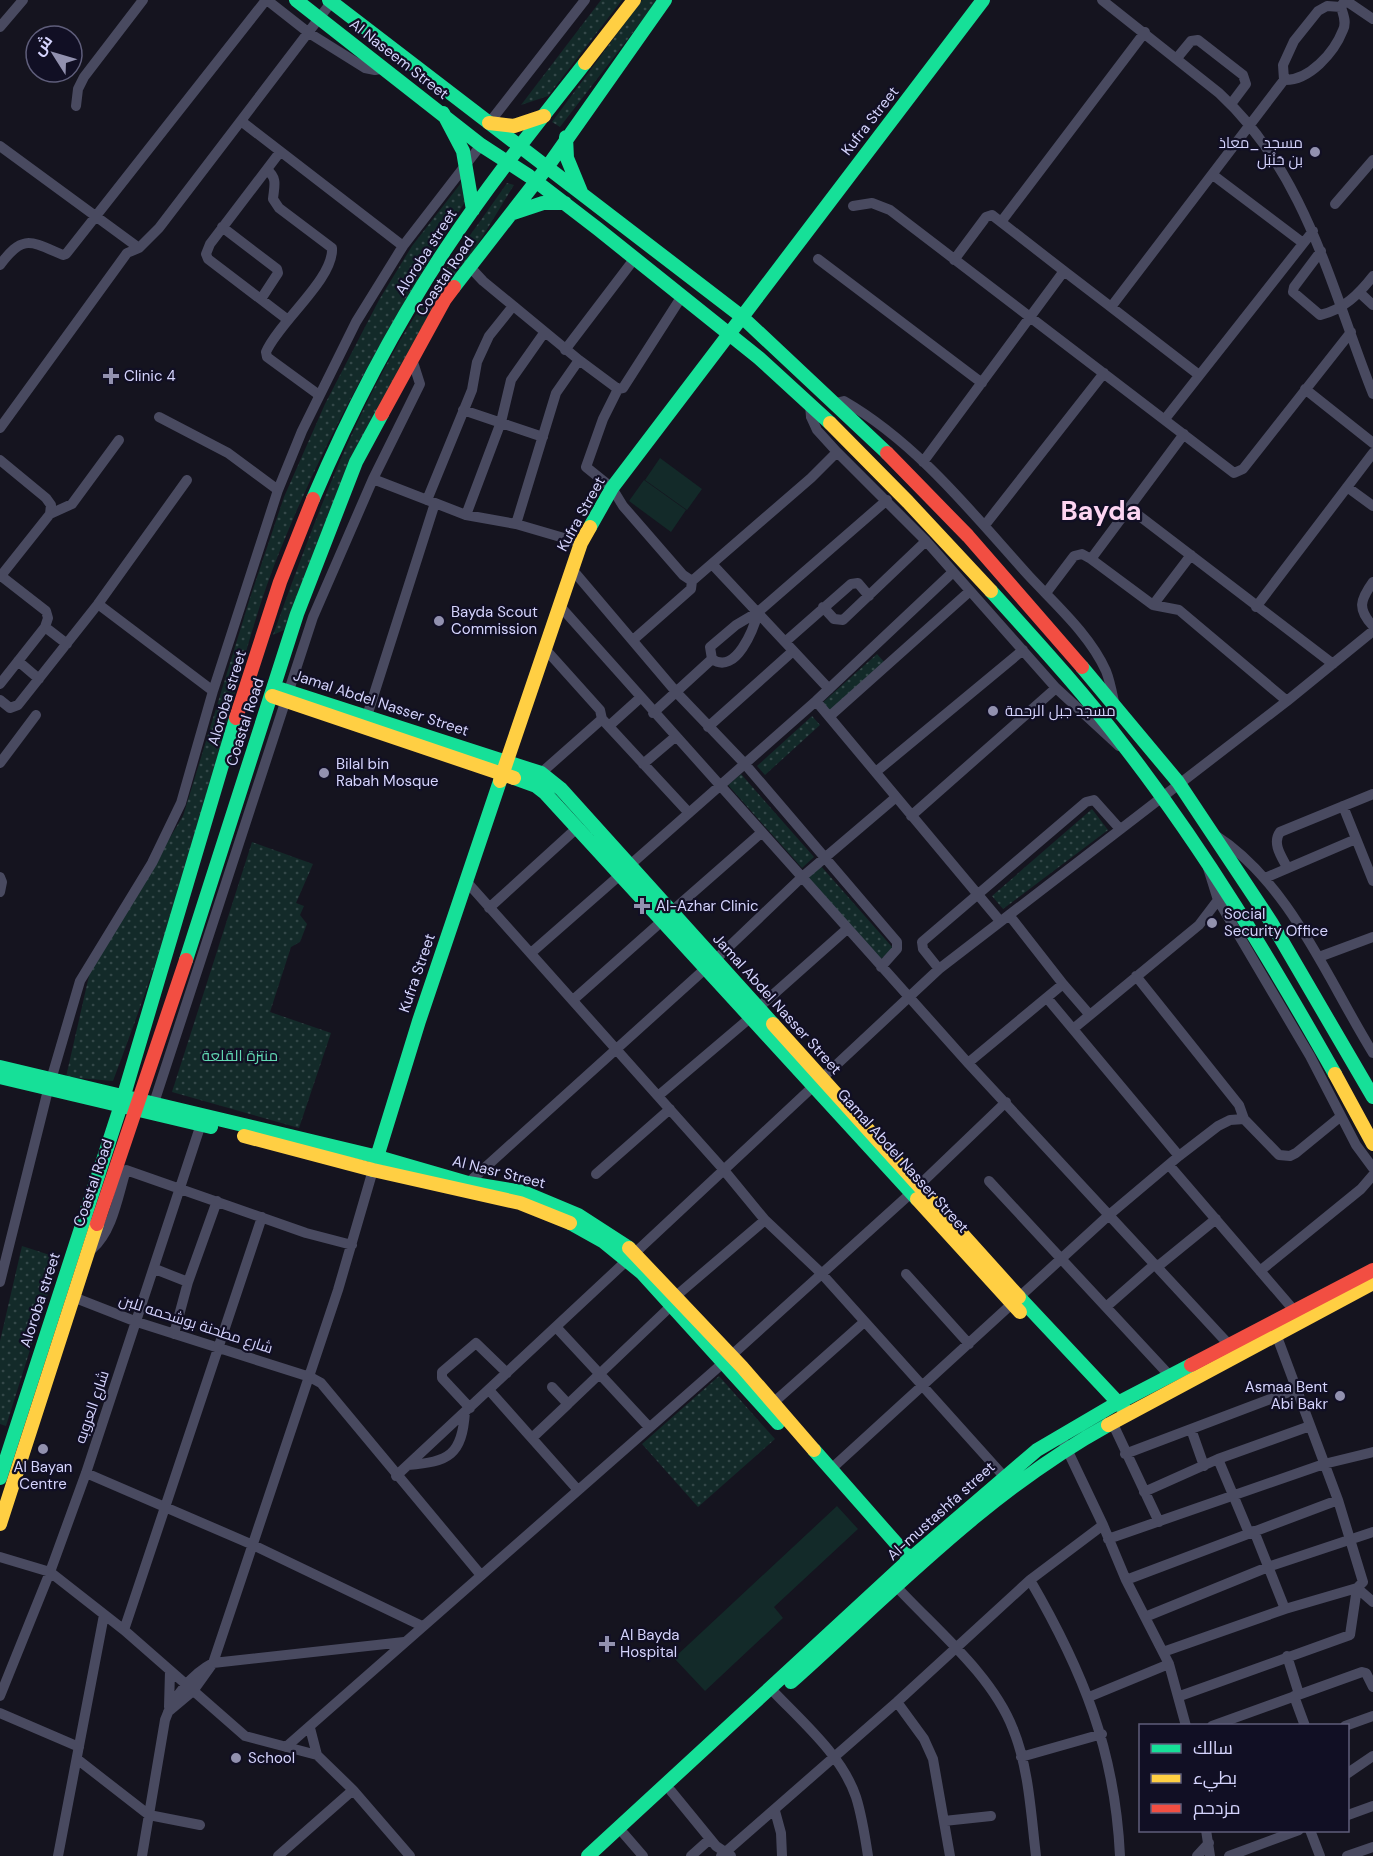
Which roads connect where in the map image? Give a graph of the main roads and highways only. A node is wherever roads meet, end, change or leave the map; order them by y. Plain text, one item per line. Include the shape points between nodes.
1 (296, 0) edge
2 (634, 0) edge
3 (665, 0) edge
4 (983, 0) edge
5 (331, 1) edge
6 (443, 113) junction
7 (548, 114) junction
8 (489, 123) junction
9 (566, 136) junction
10 (521, 147) junction
11 (510, 162) junction
12 (548, 166) junction
13 (535, 181) junction
14 (581, 192) junction
15 (565, 203) junction
16 (473, 210) junction
17 (511, 213) junction
18 (741, 316) junction
19 (727, 333) junction
20 (261, 643) junction
21 (284, 652) junction
22 (248, 684) junction
23 (280, 693) junction
24 (508, 761) junction
25 (503, 776) junction
26 (625, 870) junction
27 (0, 1066) edge
28 (0, 1077) edge
29 (50, 1085) junction
30 (1373, 1097) edge
31 (121, 1099) junction
32 (146, 1105) junction
33 (1373, 1144) edge
34 (375, 1163) junction
35 (631, 1256) junction
36 (1373, 1269) edge
37 (1373, 1283) edge
38 (1298, 1315) junction
39 (1233, 1349) junction
40 (727, 1359) junction
41 (1118, 1413) junction
42 (793, 1432) junction
43 (0, 1478) edge
44 (0, 1524) edge
45 (912, 1565) junction
46 (773, 1692) junction
47 (588, 1856) edge
48 (600, 1856) edge

1 - 6 main road, Al Naseem Street
2 - 7 main road, Aloroba street
3 - 9 main road, Coastal Road
4 - 18 main road, Kufra Street
5 - 8 main road, Al Naseem Street
6 - 11 main road, Al Naseem Street via 481,145
6 - 16 main road via 467,164
7 - 8 main road via 514,126
7 - 10 main road, Aloroba street
8 - 10 main road, Al Naseem Street
9 - 12 main road, Coastal Road
9 - 14 main road via 569,164
10 - 11 main road, Aloroba street
10 - 12 main road, Al Naseem Street
11 - 13 main road, Al Naseem Street
11 - 16 main road, Aloroba street
12 - 13 main road, Coastal Road
12 - 14 main road, Al Naseem Street
13 - 15 main road, Al Naseem Street
13 - 17 main road, Coastal Road
14 - 18 main road, Al Naseem Street
15 - 17 main road via 543,202
15 - 19 main road, Al Naseem Street
16 - 20 main road, Aloroba street via 394,335 333,452 303,522
17 - 21 main road, Coastal Road via 445,299 356,462
18 - 19 main road, Kufra Street
18 - 30 main road, Al Naseem Street via 836,403 960,528 1179,782 1271,922
19 - 24 main road, Kufra Street via 612,488 581,543
19 - 33 main road, Al Naseem Street via 810,404 917,509 1087,699 1137,762 1208,865 1327,1059
20 - 21 main road
20 - 22 main road, Aloroba street
21 - 23 main road, Coastal Road
22 - 23 main road
22 - 31 main road, Aloroba street
23 - 24 main road, Jamal Abdel Nasser Street
23 - 25 main road
23 - 32 main road, Coastal Road
24 - 25 main road, Kufra Street
24 - 26 main road, Jamal Abdel Nasser Street via 541,773 561,789
25 - 26 main road via 536,786
25 - 34 main road, Kufra Street via 418,1022
26 - 41 main road, Jamal Abdel Nasser Street
27 - 29 main road, Al Nasr Street
28 - 29 main road, Al Nasr Street
29 - 31 main road, Al Nasr Street
31 - 32 main road, Al Nasr Street
31 - 43 main road, Aloroba street
32 - 34 main road, Al Nasr Street
32 - 34 main road, Al Nasr Street via 201,1124
32 - 44 main road, Coastal Road via 88,1252
34 - 35 main road, Al Nasr Street via 549,1212
34 - 35 main road, Al Nasr Street via 523,1192 578,1215
35 - 40 main road, Al Nasr Street
36 - 38 main road, Al-mustashfa street
37 - 38 main road, Al-mustashfa street
38 - 39 main road, Al-mustashfa street
38 - 39 main road, Al-mustashfa street via 1276,1334
39 - 41 main road, Al-mustashfa street
39 - 41 main road, Al-mustashfa street via 1170,1376
40 - 42 main road, Al Nasr Street
40 - 42 main road, Al Nasr Street via 773,1403
41 - 45 main road, Al-mustashfa street via 1063,1442 1008,1481
42 - 45 main road, Al Nasr Street
42 - 45 main road, Al Nasr Street
45 - 46 main road, Al-mustashfa street
46 - 47 main road, Al-mustashfa street
46 - 48 main road, Al-mustashfa street

